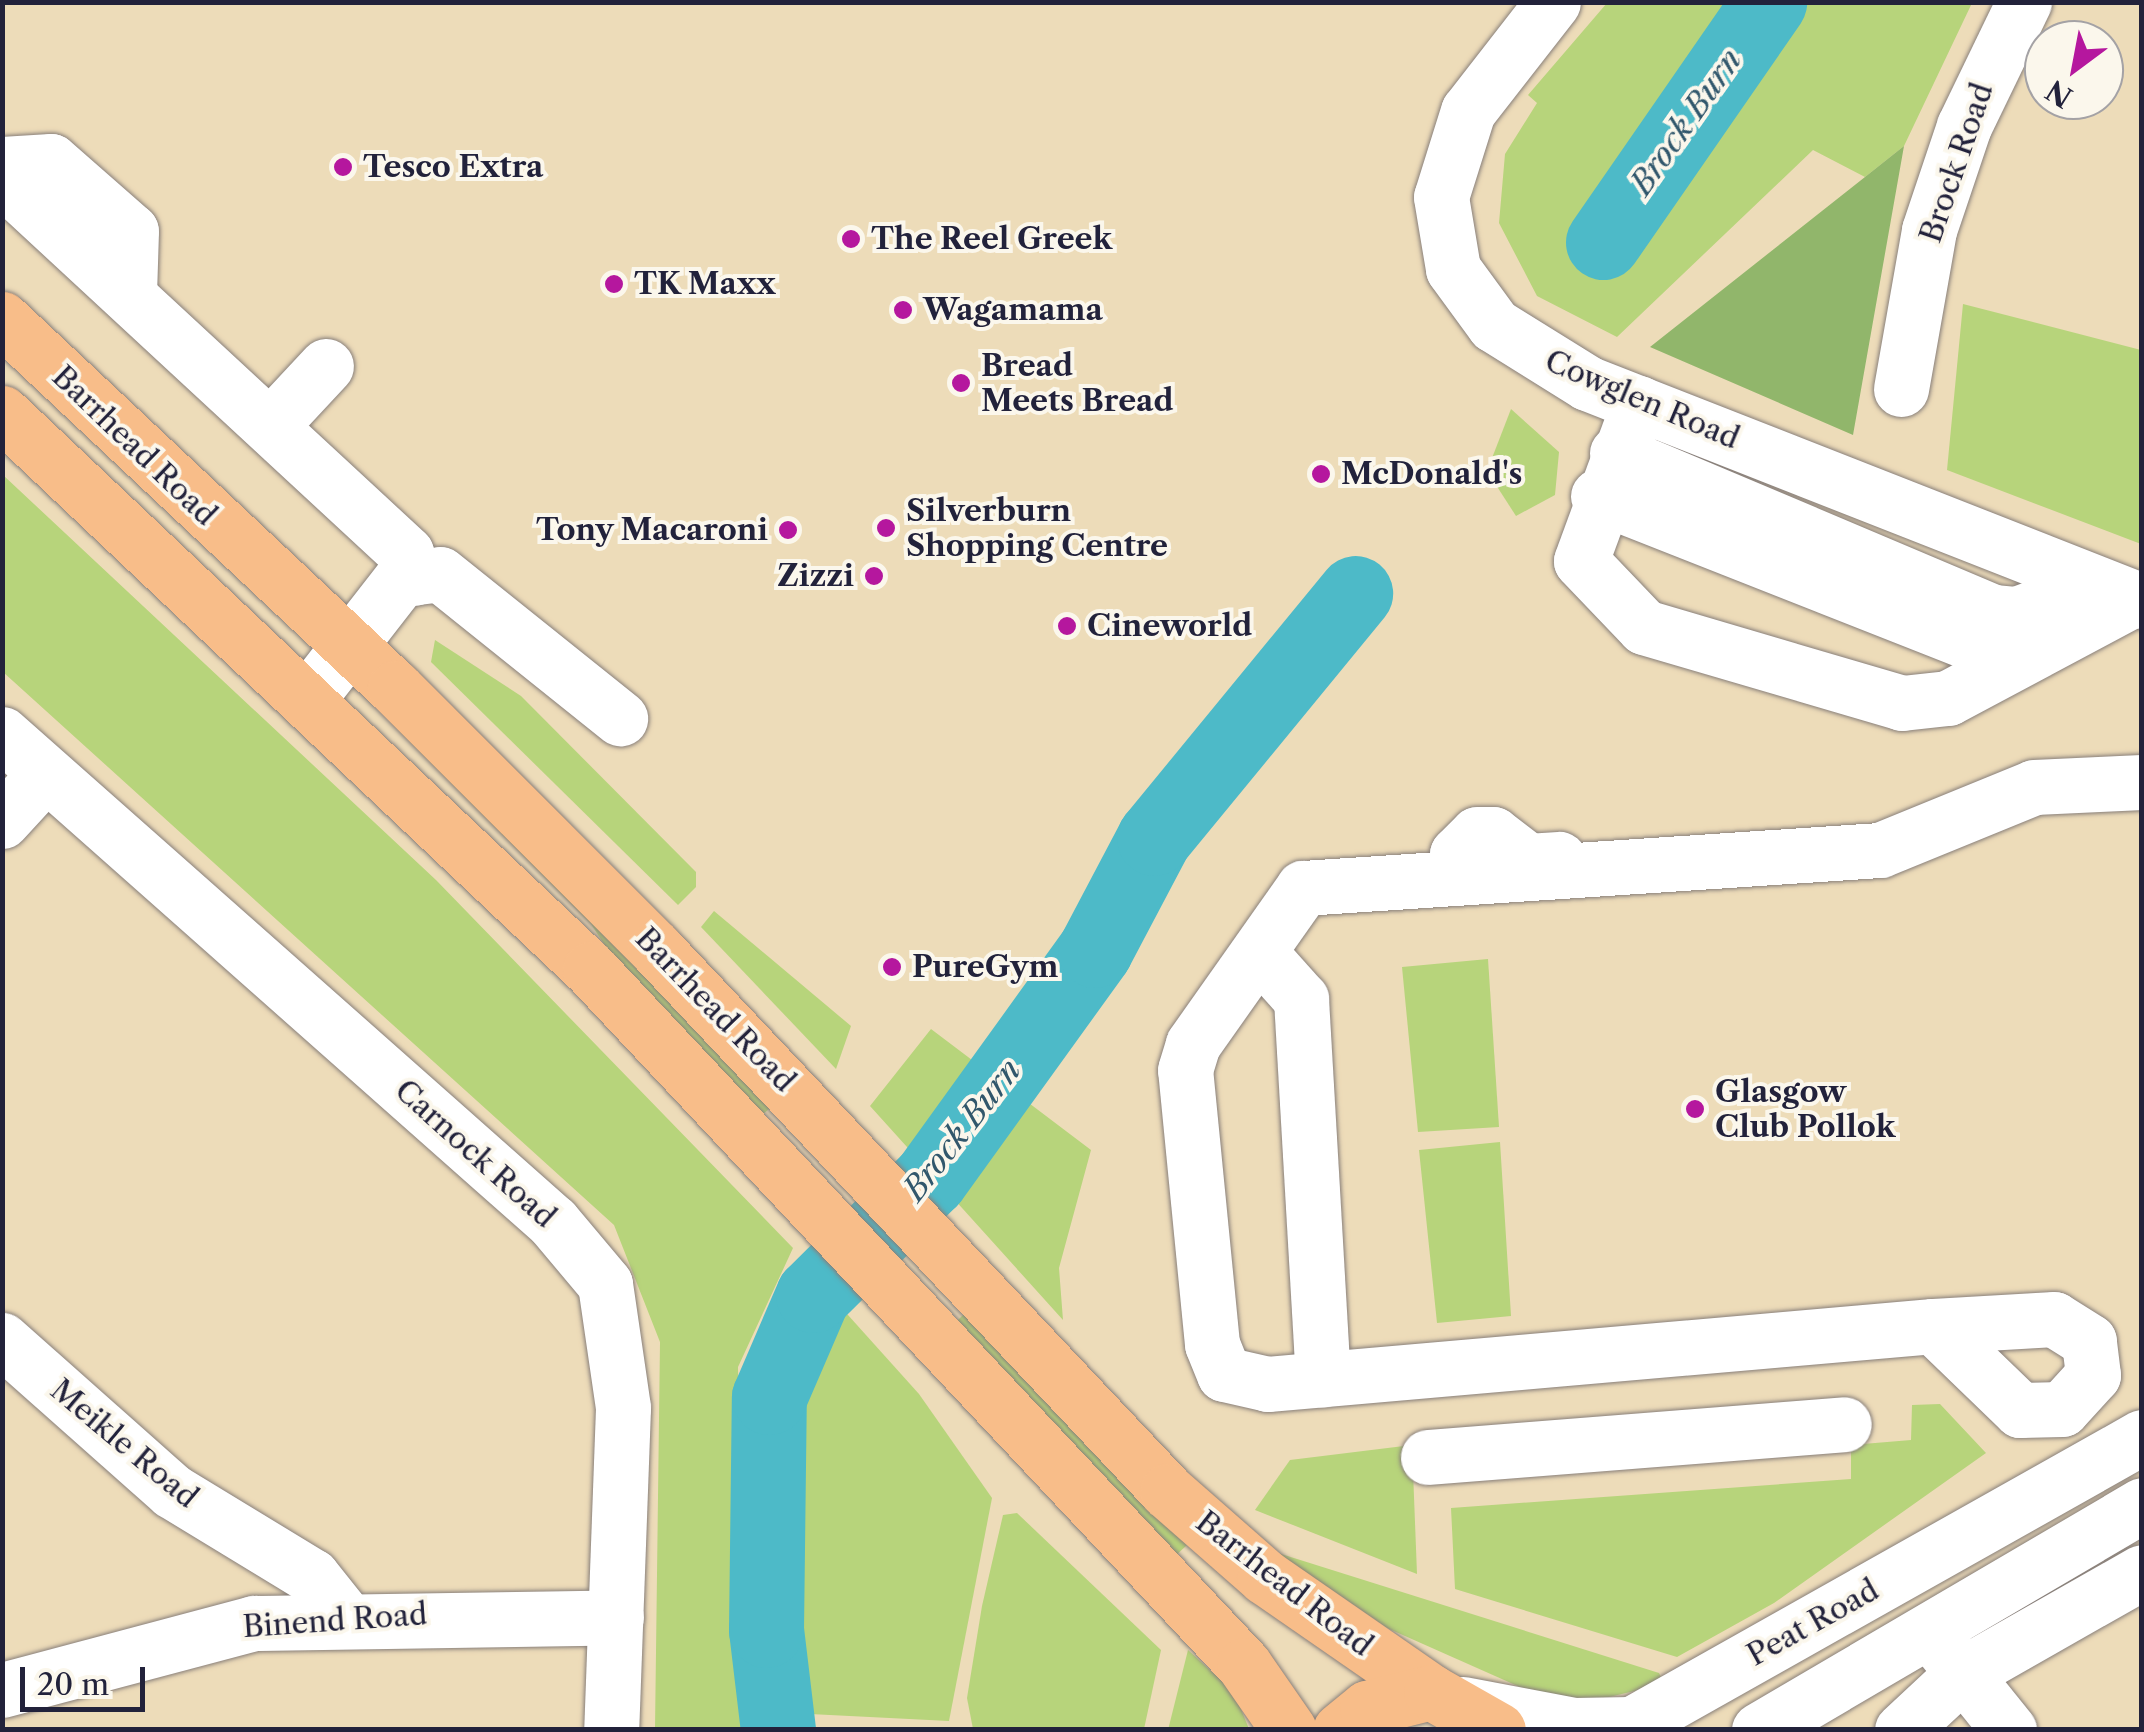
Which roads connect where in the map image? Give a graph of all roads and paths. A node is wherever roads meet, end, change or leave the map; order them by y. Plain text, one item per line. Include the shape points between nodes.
1 (1554, 2) edge
2 (2024, 2) edge
3 (2, 164) edge
4 (2, 179) edge
5 (129, 294) junction
6 (2, 319) edge
7 (326, 366) dead end
8 (1902, 389) dead end
9 (1639, 403) junction
10 (2, 413) edge
11 (270, 426) junction
12 (1608, 474) junction
13 (414, 578) junction
14 (2138, 599) edge
15 (351, 649) junction
16 (2022, 663) junction
17 (309, 697) junction
18 (620, 718) dead end
19 (3, 735) edge
20 (45, 774) junction
21 (2142, 782) edge
22 (2, 821) edge
23 (1260, 952) junction
24 (1933, 1326) dead end
25 (2, 1340) edge
26 (1758, 1342) junction
27 (1323, 1380) junction
28 (1844, 1424) dead end
29 (1766, 1430) junction
30 (2142, 1437) edge
31 (1428, 1457) dead end
32 (2142, 1504) edge
33 (2142, 1572) edge
34 (1894, 1579) junction
35 (343, 1615) junction
36 (616, 1616) junction
37 (1927, 1625) junction
38 (1961, 1675) junction
39 (2, 1690) edge
40 (1464, 1708) edge
41 (611, 1730) edge
42 (1289, 1730) edge
43 (1340, 1730) edge
44 (1759, 1730) edge
45 (1902, 1730) edge
46 (2009, 1730) edge

1 - 9 street, Cowglen Road via 1468,112 1448,164 1443,238 1464,288 1514,342
2 - 8 street, Brock Road via 1964,126 1929,230
3 - 5 street via 50,161 131,231
4 - 5 street
5 - 11 street
6 - 15 main road, Barrhead Road
7 - 11 street
9 - 12 street
9 - 14 street, Cowglen Road
10 - 17 main road, Barrhead Road
11 - 13 street via 406,553
12 - 14 street via 1992,612 2017,614 2076,591
12 - 16 street
12 - 16 street via 1581,560 1644,627 1902,703 1948,698
13 - 15 street via 401,580
13 - 18 street via 440,574
14 - 16 street
15 - 17 street
15 - 40 main road, Barrhead Road via 846,1146 1216,1535
17 - 42 main road, Barrhead Road via 590,968 796,1185 1244,1665
19 - 20 street, Carnock Road
20 - 22 street
20 - 36 street, Carnock Road via 553,1222 604,1284 622,1360
21 - 23 street via 2034,787 1880,850 1304,888
23 - 27 street via 1301,999
23 - 27 street via 1193,1044 1186,1070 1212,1344 1224,1374 1268,1384
24 - 26 street
25 - 35 street, Meikle Road via 172,1490 312,1576
26 - 27 street
26 - 29 street
28 - 29 street
29 - 31 street
30 - 34 street, Peat Road
32 - 37 street, Peat Road
33 - 38 street
34 - 37 street
34 - 40 street, Peat Road via 1632,1724 1574,1726
35 - 36 street, Binend Road
35 - 39 street, Binend Road via 165,1641
36 - 41 street, Carnock Road
37 - 38 street
37 - 44 street, Peat Road
38 - 45 street
38 - 46 street
40 - 43 main road via 1366,1708

